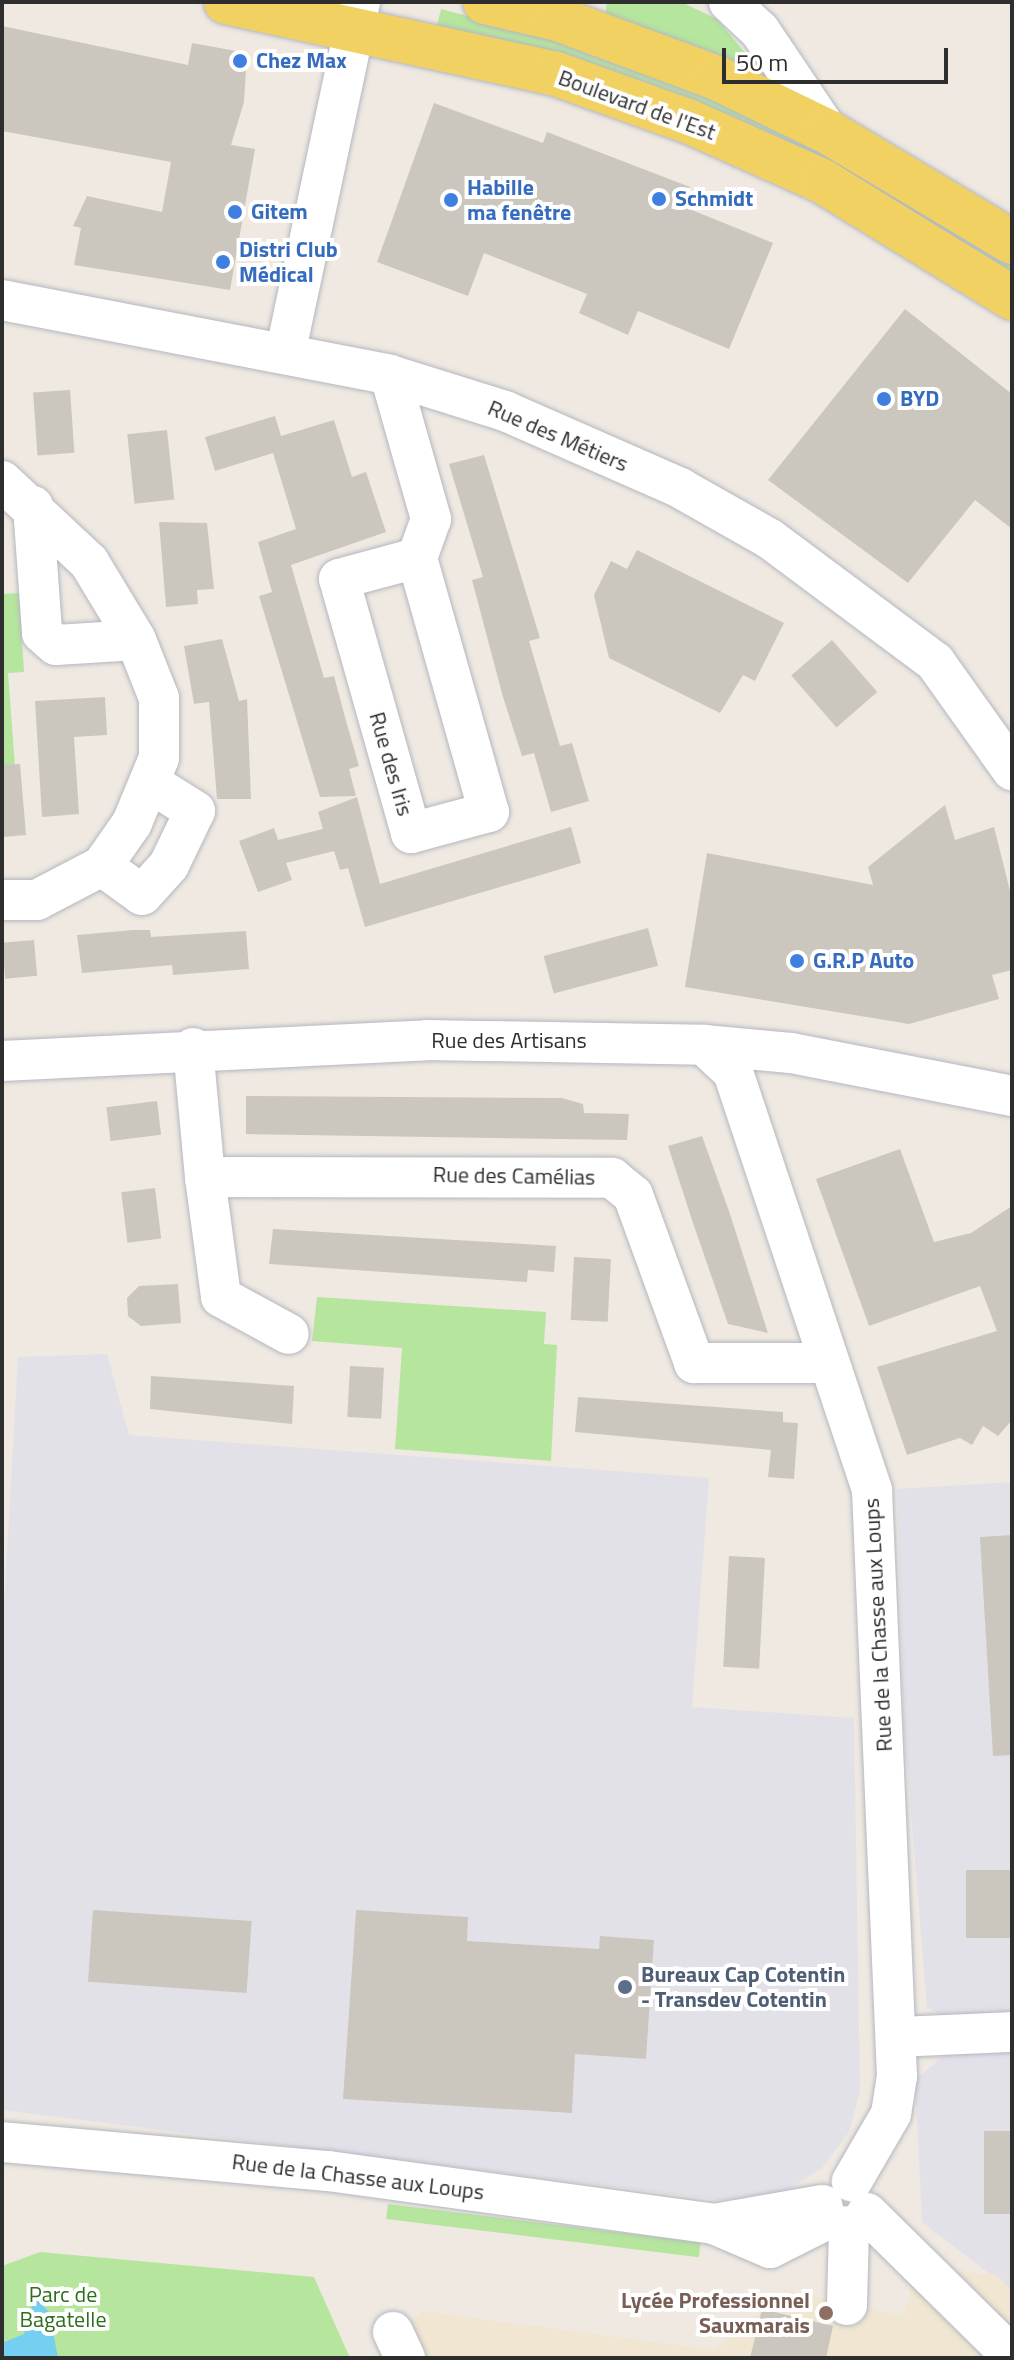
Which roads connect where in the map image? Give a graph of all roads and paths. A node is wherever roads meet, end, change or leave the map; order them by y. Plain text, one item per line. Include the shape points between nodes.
1 (226, 2) edge
2 (485, 2) edge
3 (729, 2) edge
4 (562, 10) edge
5 (357, 15) edge
6 (828, 132) junction
7 (1012, 242) edge
8 (1012, 298) edge
9 (2, 300) edge
10 (286, 350) junction
11 (390, 375) junction
12 (2, 481) edge
13 (33, 506) junction
14 (417, 558) junction
15 (136, 640) junction
16 (1012, 770) edge
17 (149, 782) junction
18 (102, 866) junction
19 (2, 900) edge
20 (704, 1045) junction
21 (193, 1048) junction
22 (2, 1061) edge
23 (1012, 1096) edge
24 (205, 1177) junction
25 (289, 1334) dead end
26 (828, 1363) junction
27 (1012, 2032) edge
28 (897, 2037) junction
29 (2, 2142) edge
30 (843, 2209) junction
31 (847, 2305) dead end
32 (1012, 2356) edge

1 - 5 main road, Boulevard de l'Est
2 - 4 main road
3 - 6 street via 760,31
4 - 6 main road
5 - 8 main road, Boulevard de l'Est via 556,74 690,122 822,181
5 - 10 street
6 - 7 main road
9 - 10 street, Rue des Métiers
10 - 11 street, Rue des Métiers
11 - 14 street via 431,519
11 - 16 street, Rue des Métiers via 505,411 680,488 770,539 935,662
12 - 13 street
13 - 15 street via 89,562
13 - 15 street via 42,633 56,645
14 - 14 street, Rue des Iris via 339,579 411,833 489,812
15 - 17 street via 159,698 159,758
17 - 18 street
17 - 18 street via 195,811 169,865 142,895
18 - 19 street via 37,900
20 - 21 street, Rue des Artisans via 427,1040
20 - 23 street, Rue des Artisans via 791,1053
20 - 26 street, Rue de la Chasse aux Loups via 733,1072
21 - 22 street, Rue des Artisans
21 - 24 street
24 - 25 street via 221,1297
24 - 26 street, Rue des Camélias via 612,1178 633,1195 694,1363
26 - 28 street, Rue de la Chasse aux Loups via 872,1490
27 - 28 street
28 - 30 street, Rue de la Chasse aux Loups via 891,2114
29 - 30 street, Rue de la Chasse aux Loups via 328,2171 714,2224 782,2247
30 - 31 street
30 - 32 street via 926,2270

